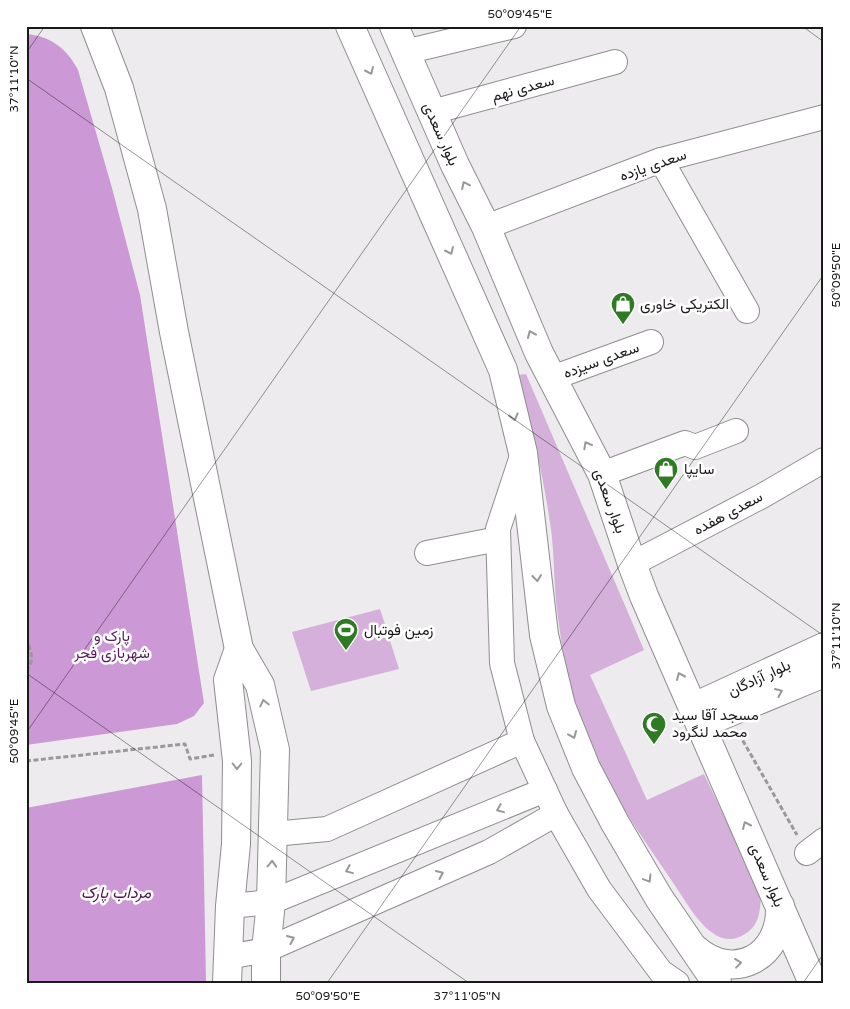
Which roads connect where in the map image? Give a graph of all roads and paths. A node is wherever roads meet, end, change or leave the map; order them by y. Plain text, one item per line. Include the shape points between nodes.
1 (95, 26) edge
2 (350, 26) edge
3 (394, 26) edge
4 (514, 26) edge
5 (405, 52) junction
6 (615, 62) dead end
7 (432, 112) junction
8 (824, 117) edge
9 (661, 160) junction
10 (486, 227) junction
11 (747, 311) dead end
12 (651, 342) dead end
13 (552, 378) junction
14 (736, 431) dead end
15 (523, 453) junction
16 (824, 460) edge
17 (602, 474) junction
18 (498, 539) junction
19 (427, 553) dead end
20 (632, 564) junction
21 (26, 638) edge
22 (824, 648) edge
23 (239, 649) junction
24 (26, 670) edge
25 (824, 673) edge
26 (728, 714) junction
27 (698, 716) junction
28 (522, 741) junction
29 (26, 761) edge
30 (237, 761) junction
31 (545, 790) junction
32 (556, 814) junction
33 (273, 834) junction
34 (815, 846) edge
35 (271, 902) junction
36 (230, 906) junction
37 (780, 906) junction
38 (693, 948) junction
39 (266, 950) junction
40 (228, 970) edge
41 (664, 979) edge
42 (266, 983) edge
43 (717, 983) edge
44 (813, 983) edge

1 - 23 main road via 119,88 152,209
2 -> 15 main road via 503,370
3 - 5 main road, بلوار سعدی
4 - 5 street
5 - 7 main road, بلوار سعدی
6 - 7 street, سعدی نهم
10 -> 7 main road, بلوار سعدی
8 - 9 street, سعدی یازده
9 - 10 street, سعدی یازده
9 - 11 street
13 -> 10 main road, بلوار سعدی
12 - 13 street, سعدی سیزده
17 -> 13 main road, بلوار سعدی
14 - 17 street via 695,447 685,443
15 - 18 street via 498,529
15 -> 38 main road via 544,635 561,706 586,768 615,823
16 - 20 street, سعدی هفده
17 - 20 main road, بلوار سعدی
18 - 19 street
18 - 28 street via 502,662
27 -> 20 main road, بلوار سعدی
21 - 24 path via 32,657 30,668
22 - 27 main road, بلوار آزادگان
23 - 30 main road via 228,680
33 -> 23 main road via 275,750 260,685
26 -> 25 main road, بلوار آزادگان
26 - 27 main road, بلوار آزادگان
26 - 34 path
37 -> 27 main road, بلوار سعدی
28 - 31 street
28 - 33 street via 327,829
29 - 30 path via 185,744 190,759 216,755
30 -> 36 main road via 236,844
31 - 32 street
31 -> 35 street
39 -> 32 street via 489,852
32 - 41 street via 599,889
35 -> 33 main road
35 - 36 street
35 - 39 main road
36 - 40 main road
38 -> 37 main road via 722,964 745,963 773,942 781,919
37 - 44 main road, بلوار سعدی
38 - 43 main road
39 - 40 street
39 - 42 main road

